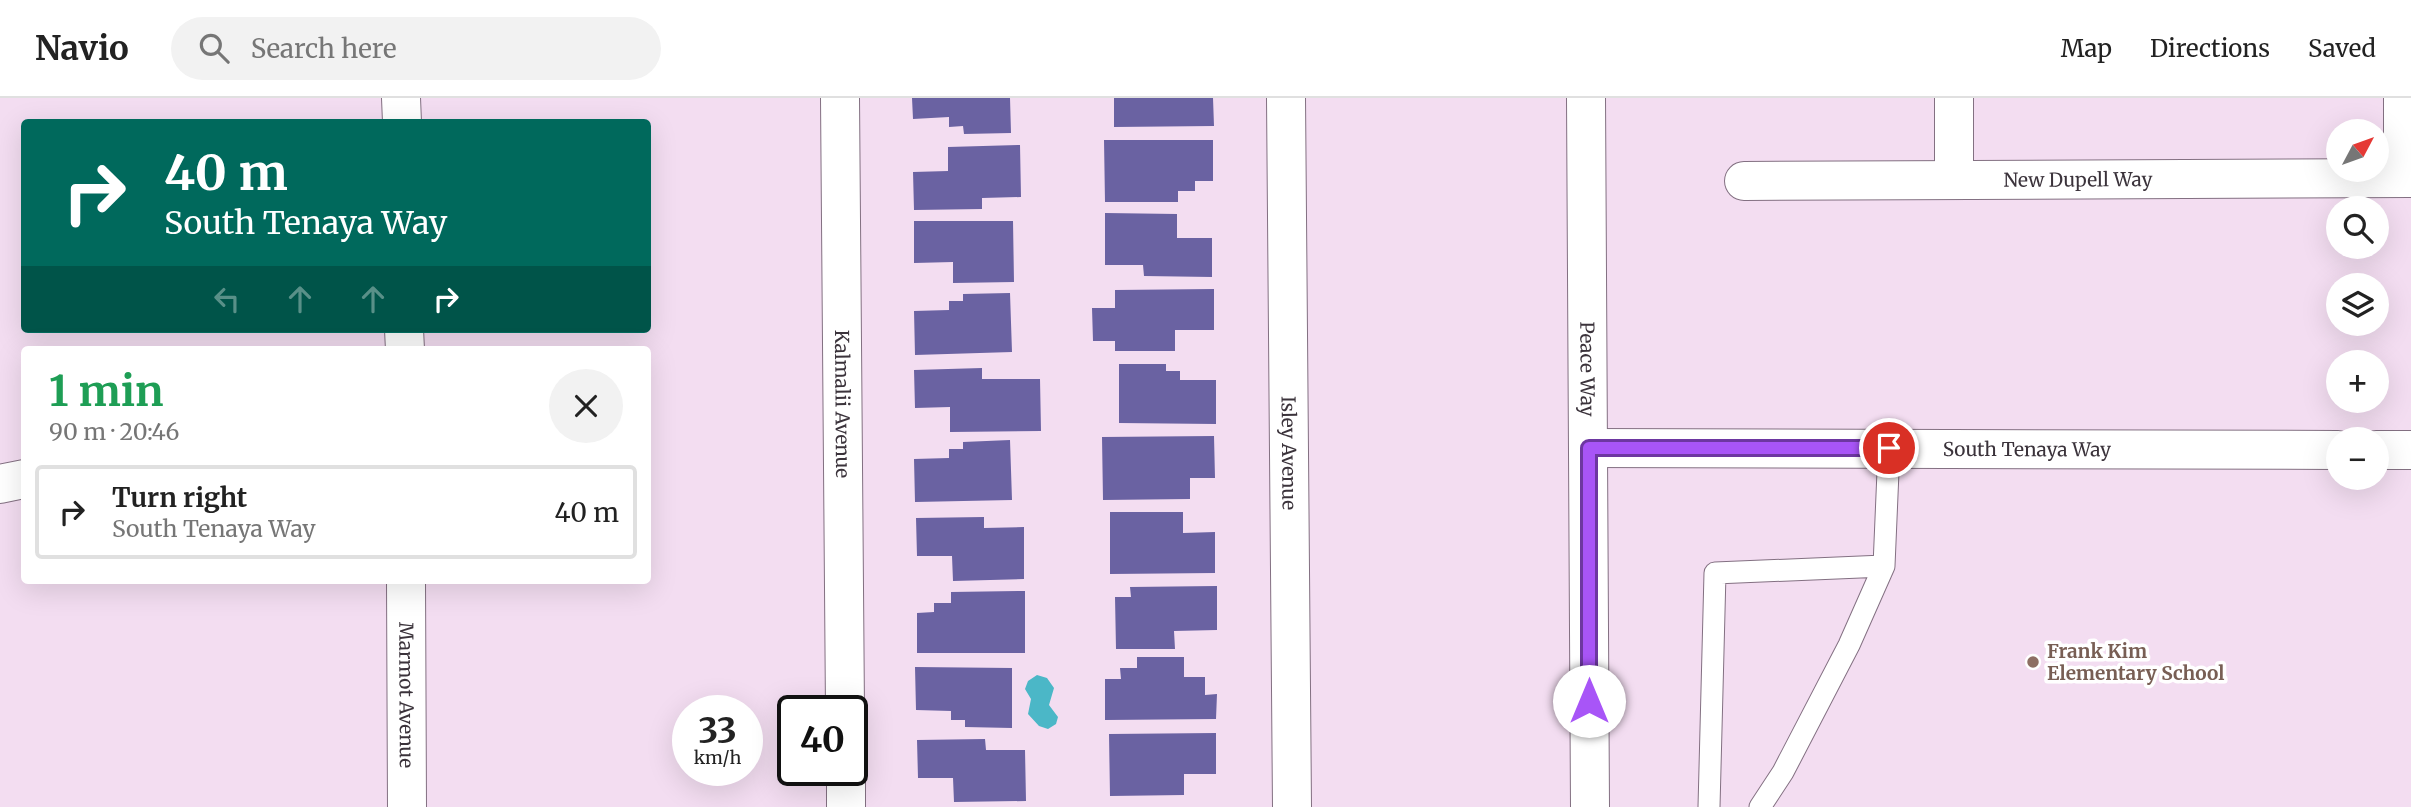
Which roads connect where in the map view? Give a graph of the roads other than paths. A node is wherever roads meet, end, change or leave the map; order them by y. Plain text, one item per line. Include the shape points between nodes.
1 (401, 98) edge
2 (840, 98) edge
3 (1286, 98) edge
4 (1586, 98) edge
5 (1954, 98) edge
6 (2403, 98) edge
7 (401, 119) edge
8 (2407, 178) edge
9 (1954, 180) junction
10 (1744, 181) dead end
11 (1589, 448) junction
12 (1889, 448) junction
13 (2326, 450) edge
14 (2389, 450) edge
15 (2411, 450) edge
16 (21, 480) edge
17 (0, 484) edge
18 (1884, 566) junction
19 (406, 584) edge
20 (845, 695) edge
21 (846, 786) edge
22 (407, 807) edge
23 (846, 807) edge
24 (1292, 807) edge
25 (1590, 807) edge
26 (1709, 807) edge
27 (1760, 807) edge

1 - 7 street
2 - 20 street, Kalmalii Avenue
3 - 24 street, Isley Avenue
4 - 11 street, Peace Way
5 - 9 street
6 - 8 street
8 - 9 street, New Dupell Way
9 - 10 street, New Dupell Way
11 - 12 street, South Tenaya Way
11 - 25 street, Peace Way
12 - 13 street, South Tenaya Way
12 - 18 lane
14 - 15 street
16 - 17 street
18 - 26 lane via 1715,573
18 - 27 lane via 1849,645
19 - 22 street, Marmot Avenue
21 - 23 street

